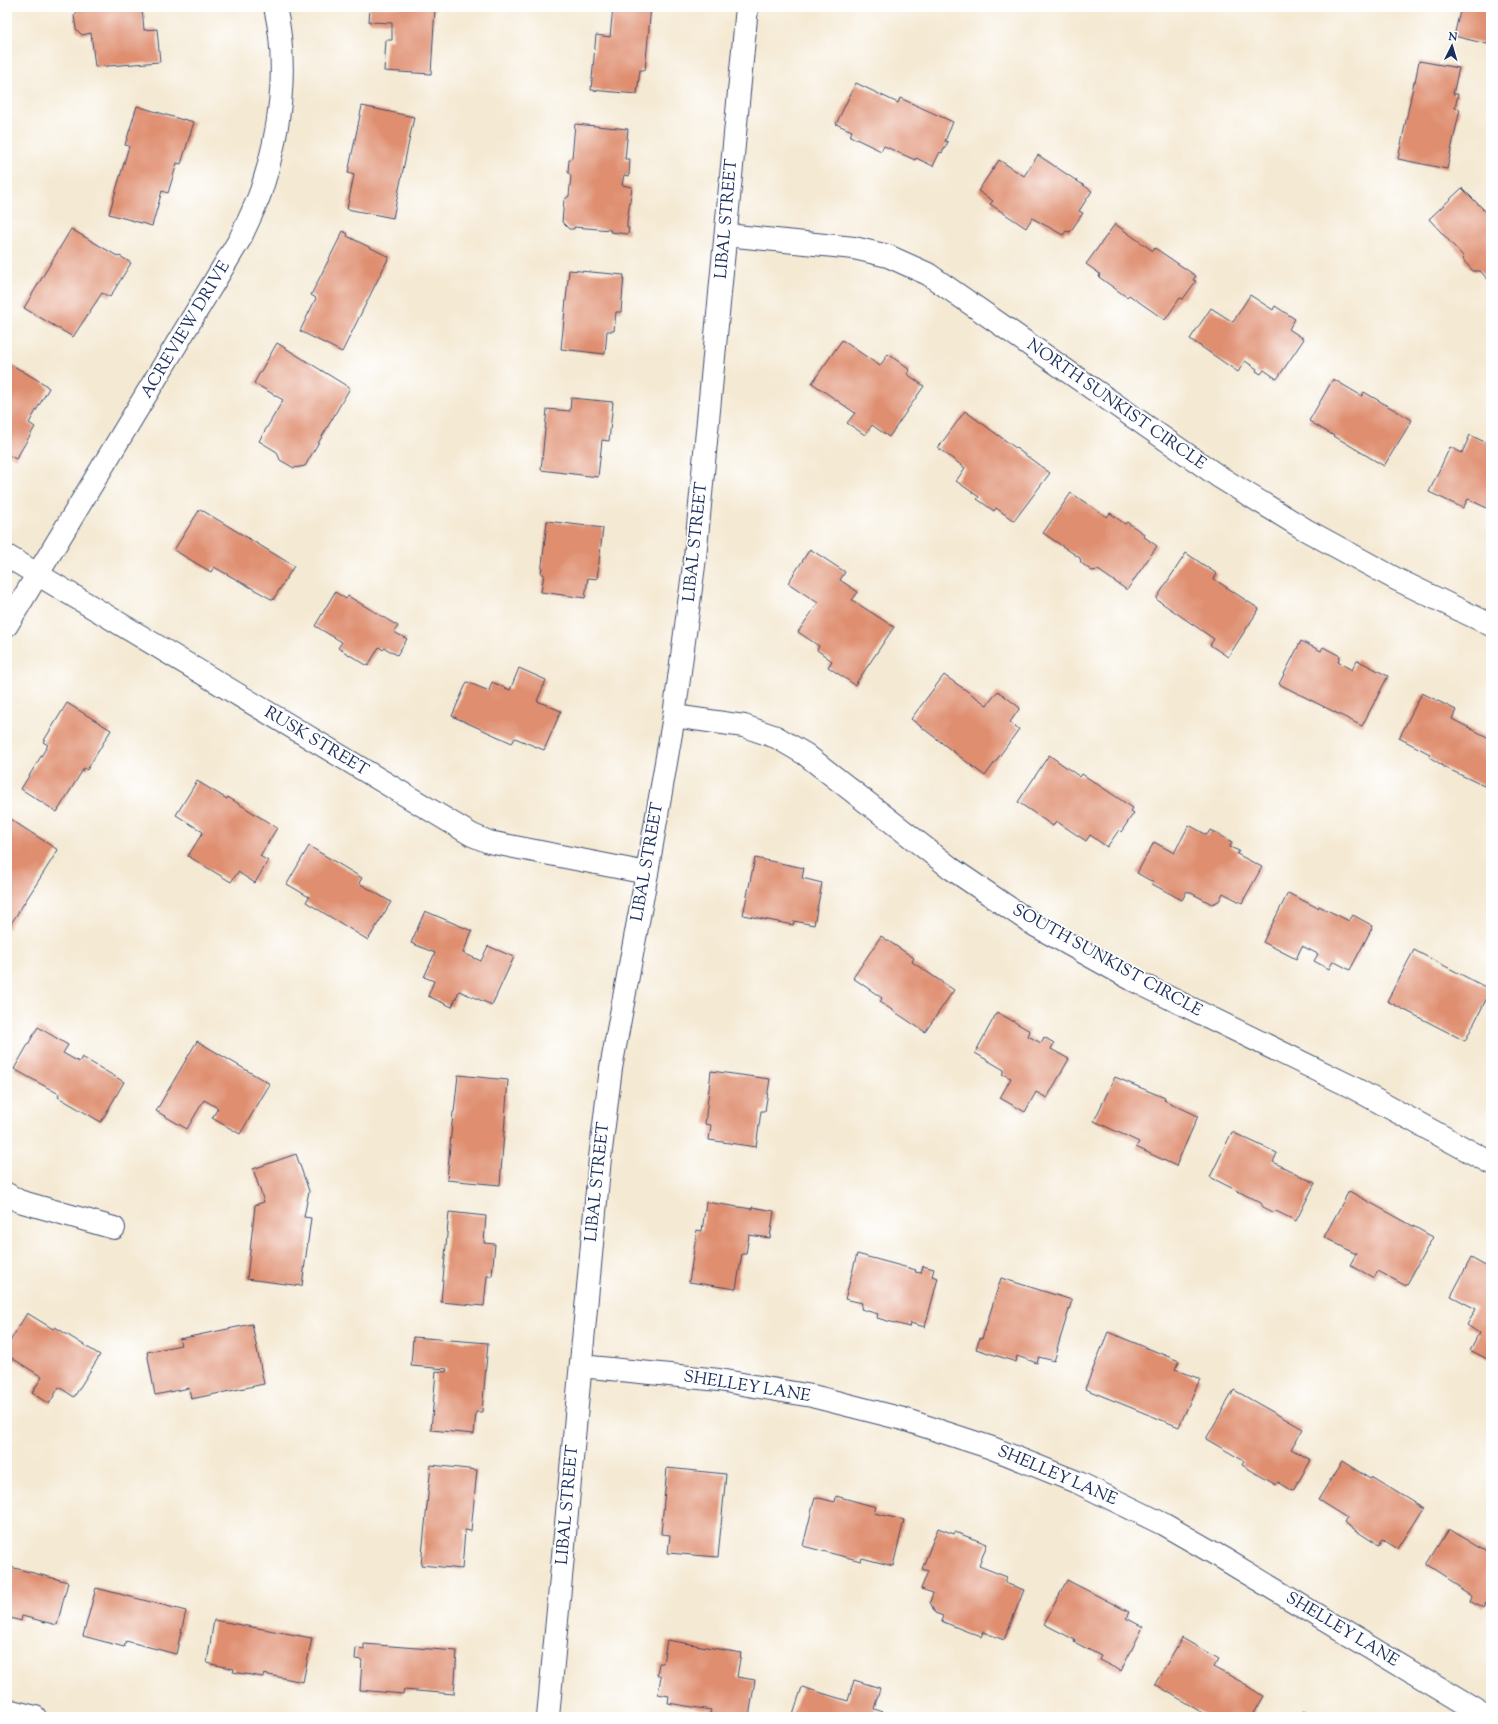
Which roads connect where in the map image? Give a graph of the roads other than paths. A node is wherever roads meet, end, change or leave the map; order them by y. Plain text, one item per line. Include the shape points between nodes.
1 (275, 7) edge
2 (747, 7) edge
3 (726, 235) junction
4 (7, 556) edge
5 (38, 574) junction
6 (7, 625) edge
7 (1491, 625) edge
8 (674, 716) junction
9 (647, 873) junction
10 (1491, 1163) edge
11 (7, 1194) edge
12 (114, 1228) dead end
13 (580, 1366) junction
14 (7, 1710) edge
15 (35, 1717) edge
16 (548, 1717) edge
17 (1486, 1717) edge

1 - 5 street, ACREVIEW DRIVE via 280,27 282,78 276,134 261,191 240,239
2 - 3 street, LIBAL STREET
3 - 7 street, NORTH SUNKIST CIRCLE via 854,248 888,256 928,274 1218,476 1306,530 1396,579
3 - 8 street, LIBAL STREET via 695,558
4 - 5 street, RUSK STREET
5 - 6 street, ACREVIEW DRIVE
5 - 9 street, RUSK STREET via 472,835 489,842
8 - 9 street, LIBAL STREET
8 - 10 street, SOUTH SUNKIST CIRCLE via 744,726 776,737 805,754 952,869 1036,926 1133,980 1350,1086
9 - 13 street, LIBAL STREET via 611,1068
11 - 12 street via 19,1201
13 - 16 street, LIBAL STREET
13 - 17 street, SHELLEY LANE via 719,1380 812,1396 902,1419 992,1448 1078,1483 1163,1524
14 - 15 street

